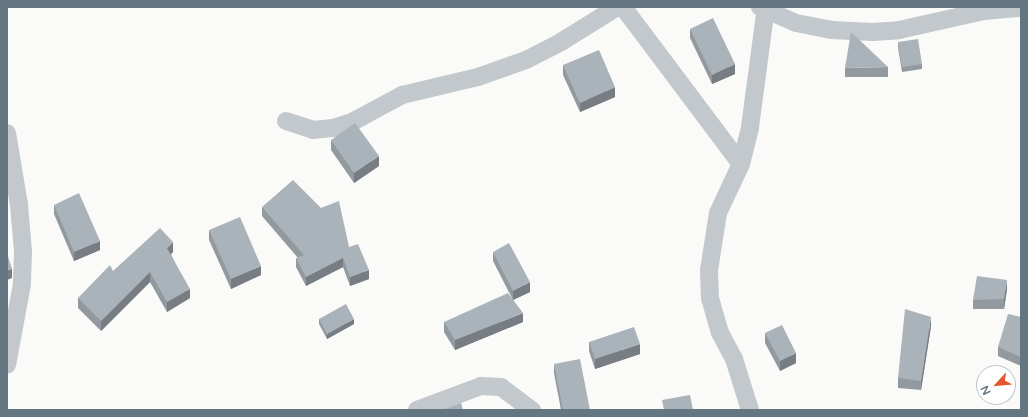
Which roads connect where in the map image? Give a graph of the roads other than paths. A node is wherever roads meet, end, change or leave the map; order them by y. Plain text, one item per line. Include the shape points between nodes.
1 (617, 7) edge
2 (623, 7) edge
3 (764, 8) edge
4 (1021, 8) edge
5 (286, 121) dead end
6 (7, 133) edge
7 (741, 164) junction
8 (14, 288) edge
9 (7, 365) edge
10 (417, 410) edge
11 (532, 410) edge
12 (750, 410) edge

1 - 5 street via 561,42 526,60 478,77 402,95 354,121 333,128 313,130
2 - 7 street via 702,108
3 - 4 street via 796,23 824,29 873,32 899,30 984,11
3 - 7 street via 758,79
6 - 8 street via 19,205 23,252
7 - 12 street via 718,214 712,239 710,292 720,333 734,359
8 - 9 street
10 - 11 street via 481,386 501,387

